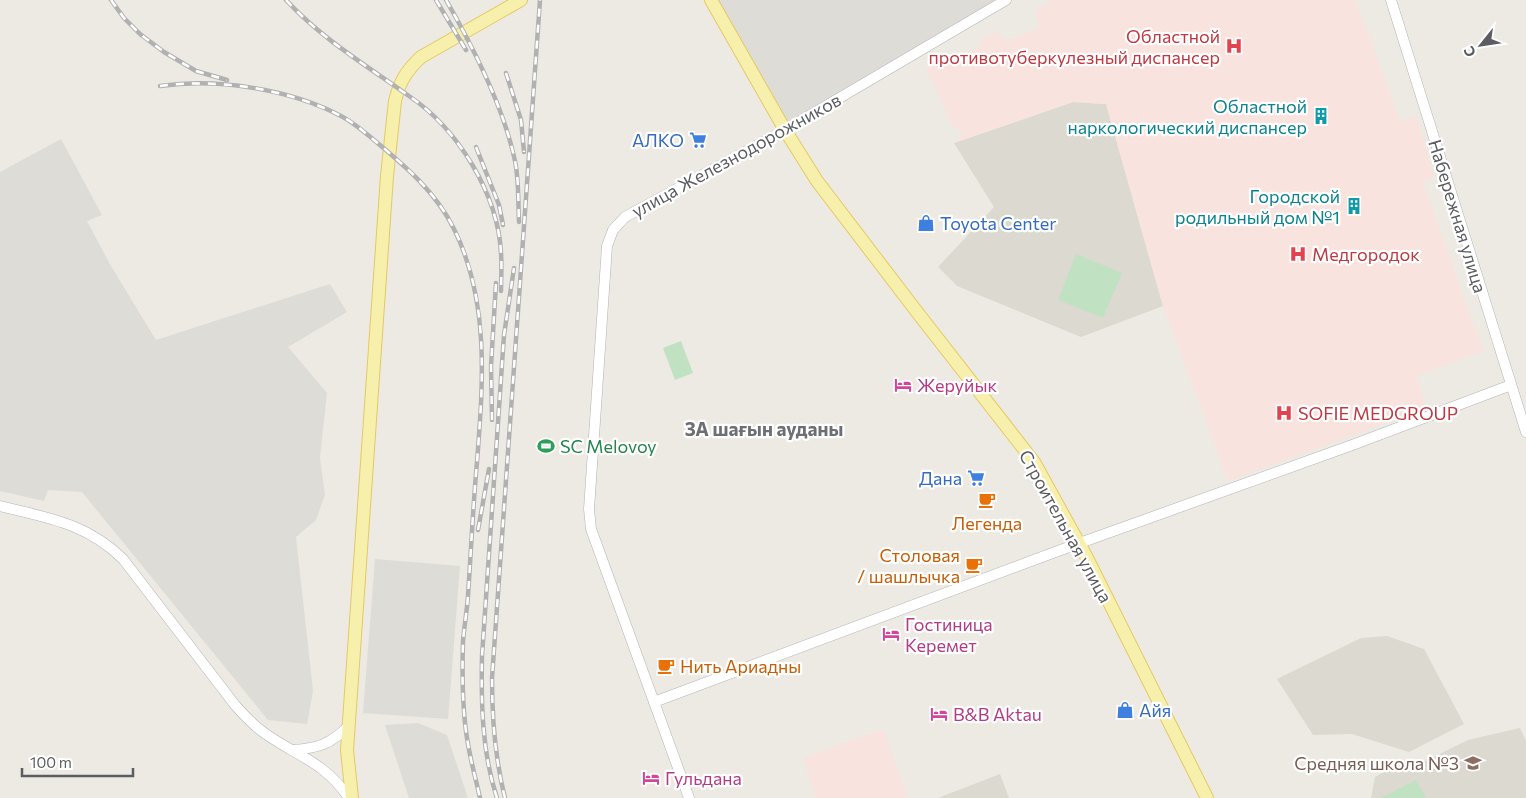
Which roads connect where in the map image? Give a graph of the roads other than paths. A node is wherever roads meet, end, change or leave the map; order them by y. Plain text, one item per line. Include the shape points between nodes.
1 (521, 0) edge
2 (711, 0) edge
3 (1006, 0) edge
4 (1391, 0) edge
5 (785, 130) junction
6 (1511, 385) junction
7 (1526, 432) edge
8 (0, 506) edge
9 (1080, 544) junction
10 (654, 702) junction
11 (348, 726) junction
12 (293, 750) junction
13 (350, 798) edge
14 (689, 798) edge
15 (1207, 798) edge

1 - 11 main road via 421,57 407,70 396,95 387,176
2 - 5 main road, Строительная улица
3 - 5 street, улица Железнодорожников
4 - 6 street, Набережная улица
5 - 9 main road, Строительная улица via 818,181 1034,462
5 - 10 street, улица Железнодорожников via 625,217 613,230 608,246 589,509 591,529
6 - 7 street, Набережная улица
6 - 9 street
8 - 12 street via 69,523 108,544 123,559 234,704 264,732
9 - 10 street
9 - 15 main road, Строительная улица
10 - 14 street, улица Железнодорожников
11 - 12 street via 327,744
11 - 13 main road
12 - 13 street via 333,777

